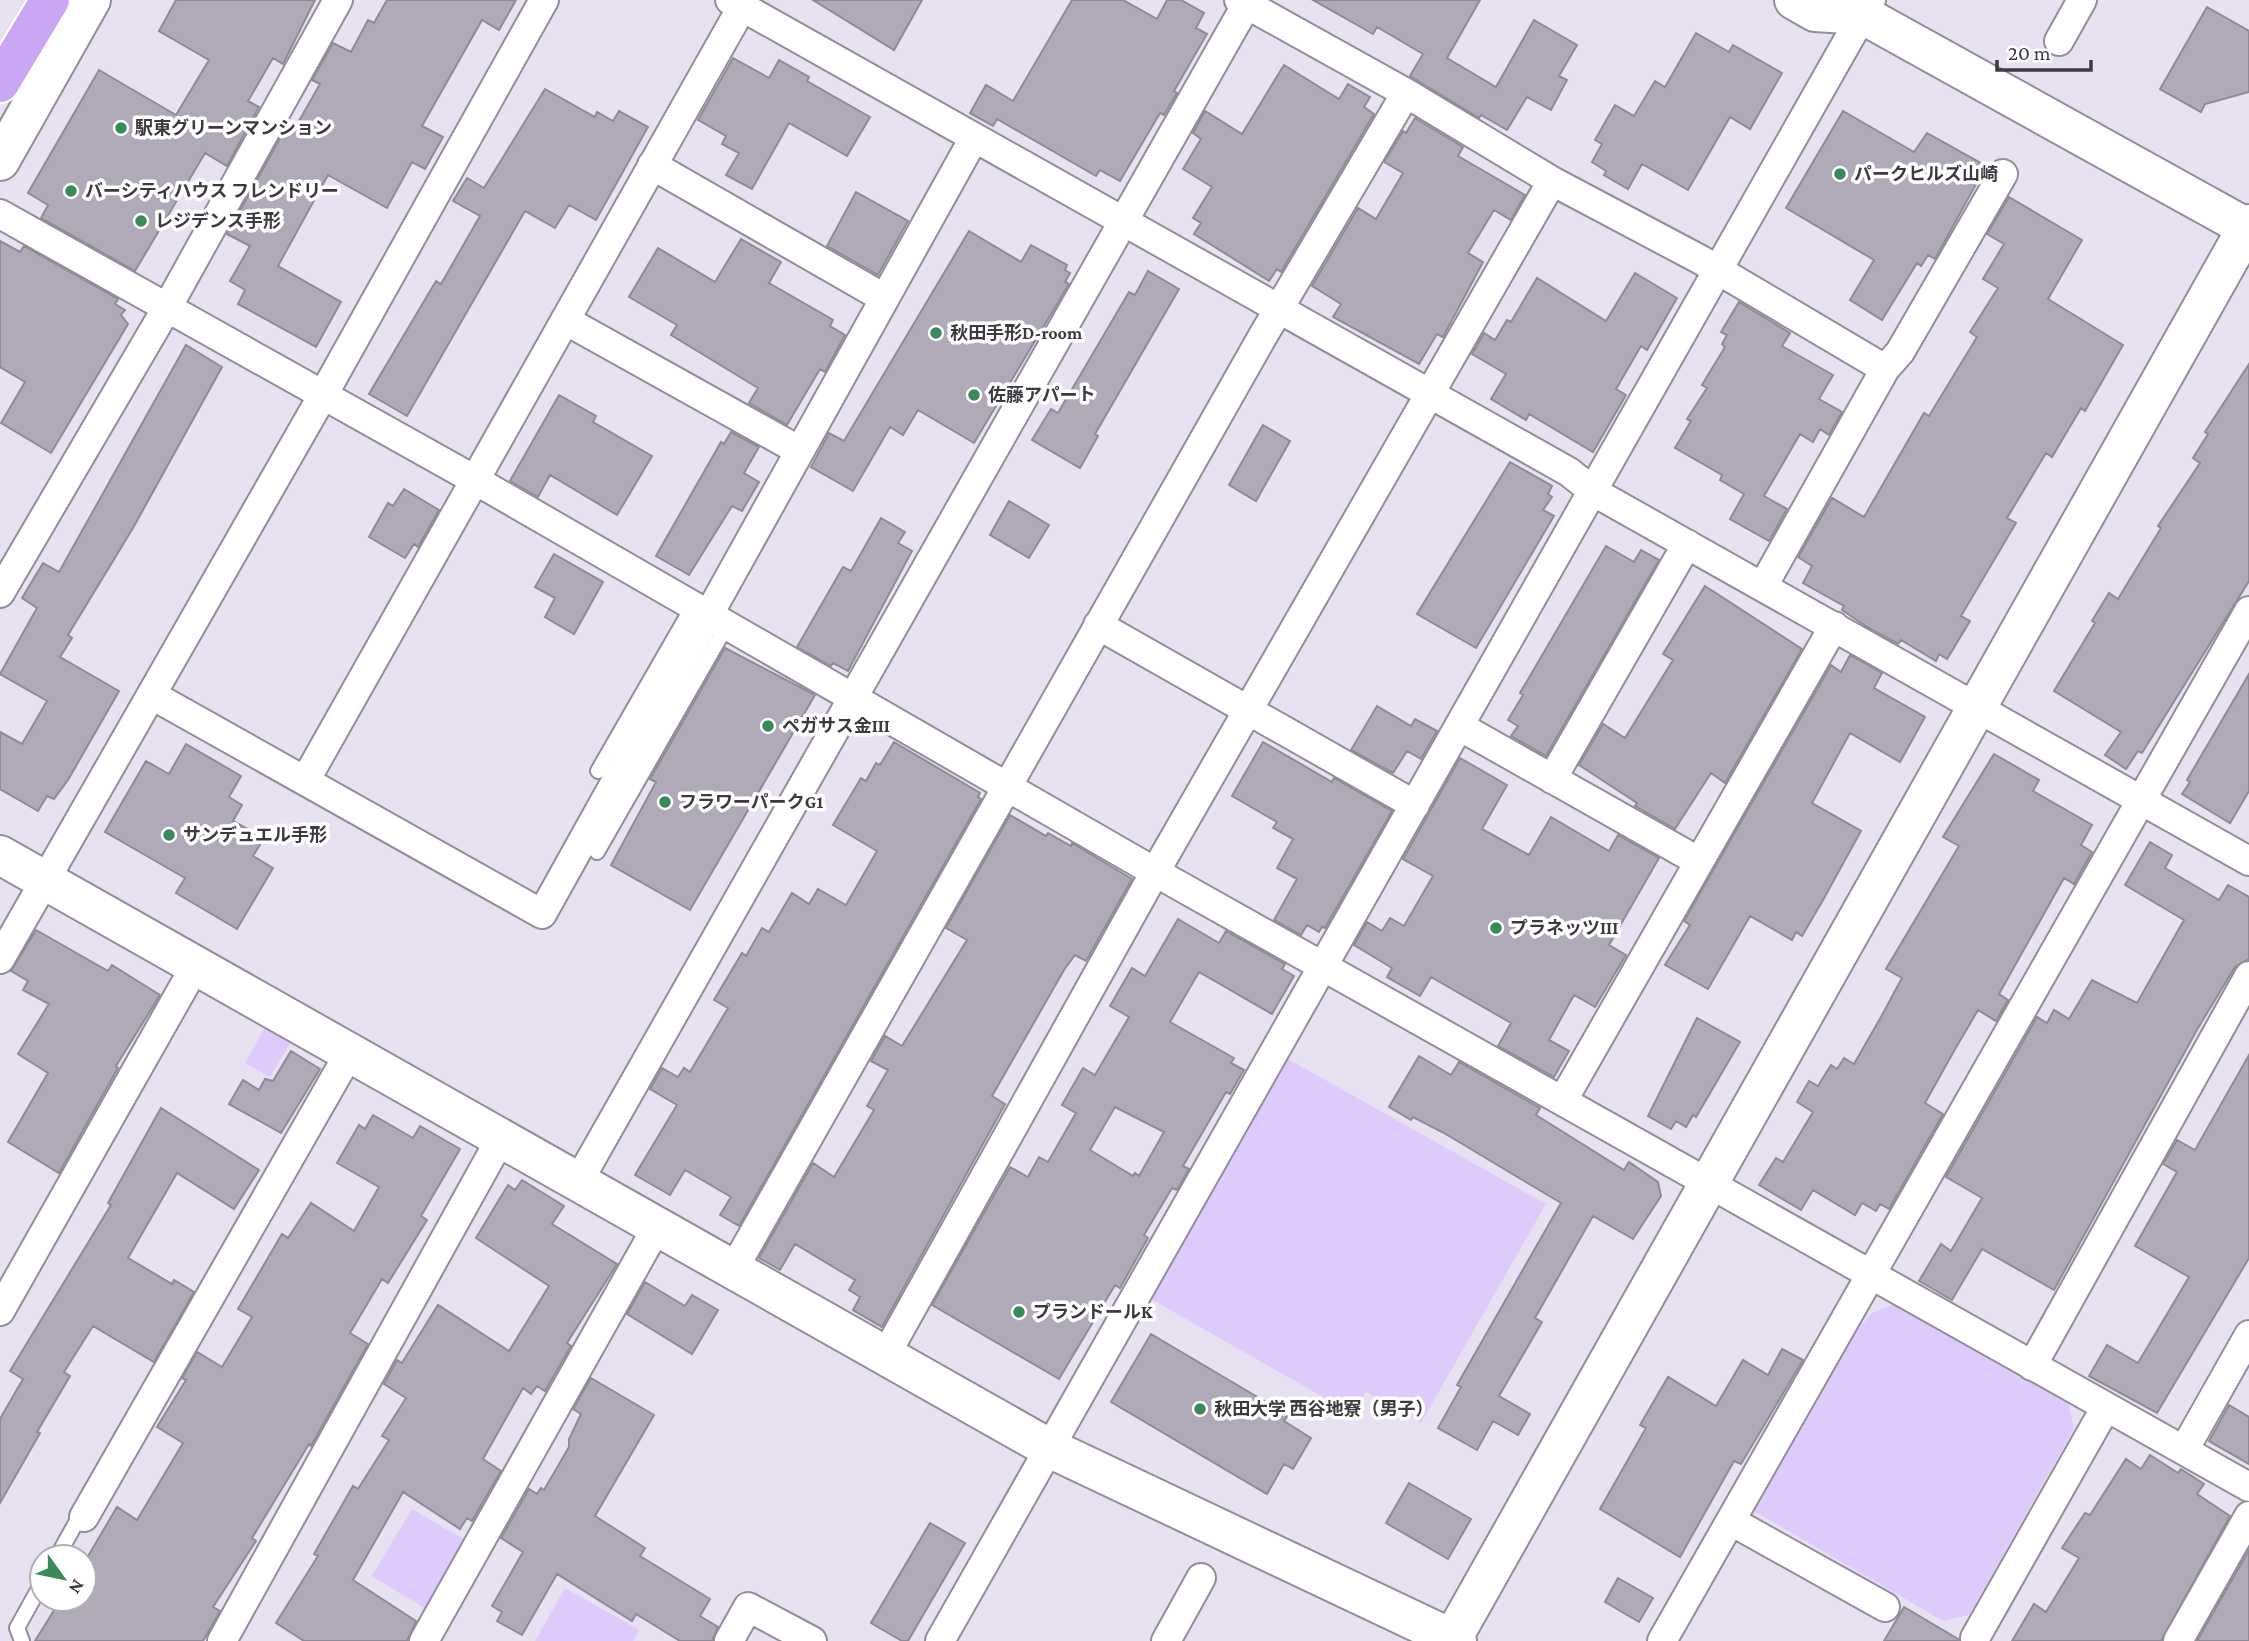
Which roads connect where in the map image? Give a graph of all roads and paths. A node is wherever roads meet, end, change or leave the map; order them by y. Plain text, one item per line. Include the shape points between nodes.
1 (50, 0) edge
2 (91, 0) edge
3 (338, 0) edge
4 (544, 0) edge
5 (1794, 0) edge
6 (2082, 0) edge
7 (1245, 1) edge
8 (736, 3) edge
9 (1862, 5) edge
10 (2059, 41) dead end
11 (0, 83) edge
12 (1406, 93) junction
13 (974, 138) junction
14 (0, 160) edge
15 (652, 165) junction
16 (2003, 174) dead end
17 (1552, 181) junction
18 (0, 214) edge
19 (1125, 222) junction
20 (2248, 227) edge
21 (1718, 271) junction
22 (884, 298) junction
23 (168, 306) junction
24 (1279, 307) junction
25 (565, 320) junction
26 (1885, 369) junction
27 (1429, 393) junction
28 (323, 395) junction
29 (800, 451) junction
30 (475, 480) junction
31 (1594, 492) junction
32 (1687, 544) junction
33 (1763, 586) junction
34 (0, 593) edge
35 (2249, 611) edge
36 (709, 615) junction
37 (1098, 625) junction
38 (1834, 626) junction
39 (152, 695) junction
40 (851, 698) junction
41 (1978, 707) junction
42 (1248, 710) junction
43 (1459, 726) junction
44 (598, 771) dead end
45 (1552, 779) junction
46 (305, 781) junction
47 (1007, 786) junction
48 (2142, 799) junction
49 (1415, 805) junction
50 (597, 852) dead end
51 (0, 855) edge
52 (1698, 861) junction
53 (2249, 861) edge
54 (1155, 872) junction
55 (44, 880) junction
56 (0, 959) edge
57 (196, 965) junction
58 (1323, 966) junction
59 (2249, 976) edge
60 (350, 1052) junction
61 (1563, 1100) junction
62 (501, 1138) junction
63 (578, 1182) junction
64 (1710, 1183) junction
65 (657, 1227) junction
66 (733, 1270) junction
67 (1873, 1275) junction
68 (0, 1311) edge
69 (2249, 1335) edge
70 (885, 1356) junction
71 (2032, 1366) junction
72 (2106, 1407) junction
73 (1047, 1447) junction
74 (2184, 1450) junction
75 (2249, 1487) edge
76 (2249, 1516) edge
77 (85, 1517) joint
78 (1731, 1521) junction
79 (65, 1543) edge
80 (1201, 1578) dead end
81 (1885, 1607) dead end
82 (28, 1608) edge
83 (1975, 1638) dead end
84 (1453, 1640) edge
85 (22, 1641) edge
86 (222, 1641) edge
87 (424, 1641) edge
88 (729, 1641) edge
89 (811, 1641) edge
90 (940, 1641) edge
91 (1166, 1641) edge
92 (1662, 1641) edge
93 (2178, 1641) edge

1 - 11 highway
2 - 14 street
3 - 23 street
4 - 28 street
5 - 9 street via 1815,12
6 - 10 street
7 - 12 street
7 - 19 street
8 - 13 street
8 - 15 street
9 - 20 street
9 - 21 street
12 - 17 street
12 - 24 street
13 - 19 street
13 - 22 street
15 - 22 street
15 - 25 street
16 - 26 street via 1900,352
17 - 21 street
17 - 27 street
18 - 23 street
19 - 24 street
19 - 40 street
20 - 41 street
21 - 26 street
21 - 31 street
22 - 29 street
23 - 28 street
23 - 34 street
24 - 27 street
24 - 37 street
25 - 29 street
25 - 30 street
26 - 33 street
27 - 31 street via 1569,472
27 - 42 street
28 - 30 street
28 - 39 street
29 - 36 street
30 - 36 street
30 - 46 street
31 - 32 street
31 - 43 street
32 - 33 street
32 - 45 street
33 - 38 street
35 - 48 street
36 - 40 street
36 - 44 lane
36 - 46 street via 542,915
36 - 50 lane
37 - 42 street
37 - 47 street
38 - 41 street
38 - 52 street
39 - 46 street
39 - 55 street
40 - 47 street
40 - 63 street
41 - 48 street
41 - 64 street
42 - 49 street
42 - 54 street
43 - 45 street
43 - 49 street
45 - 52 street
47 - 54 street
47 - 66 street
48 - 53 street
48 - 67 street
49 - 58 street
51 - 55 street
52 - 61 street
54 - 58 street
54 - 70 street
55 - 56 street
55 - 57 street
57 - 60 street
57 - 68 street
58 - 61 street
58 - 73 street
59 - 71 street
60 - 62 street
60 - 77 street
61 - 64 street
62 - 63 street
62 - 86 street
63 - 65 street
64 - 67 street
64 - 84 street
65 - 66 street
65 - 87 street
66 - 70 street
67 - 71 street
67 - 78 street
69 - 74 street
70 - 73 street
71 - 72 street
72 - 74 street
72 - 83 street
73 - 84 street
73 - 90 street
74 - 75 street
76 - 93 street
77 - 79 lane via 77,1521
78 - 81 street
78 - 92 street
80 - 91 street
82 - 85 lane via 17,1628
88 - 89 street via 748,1607

